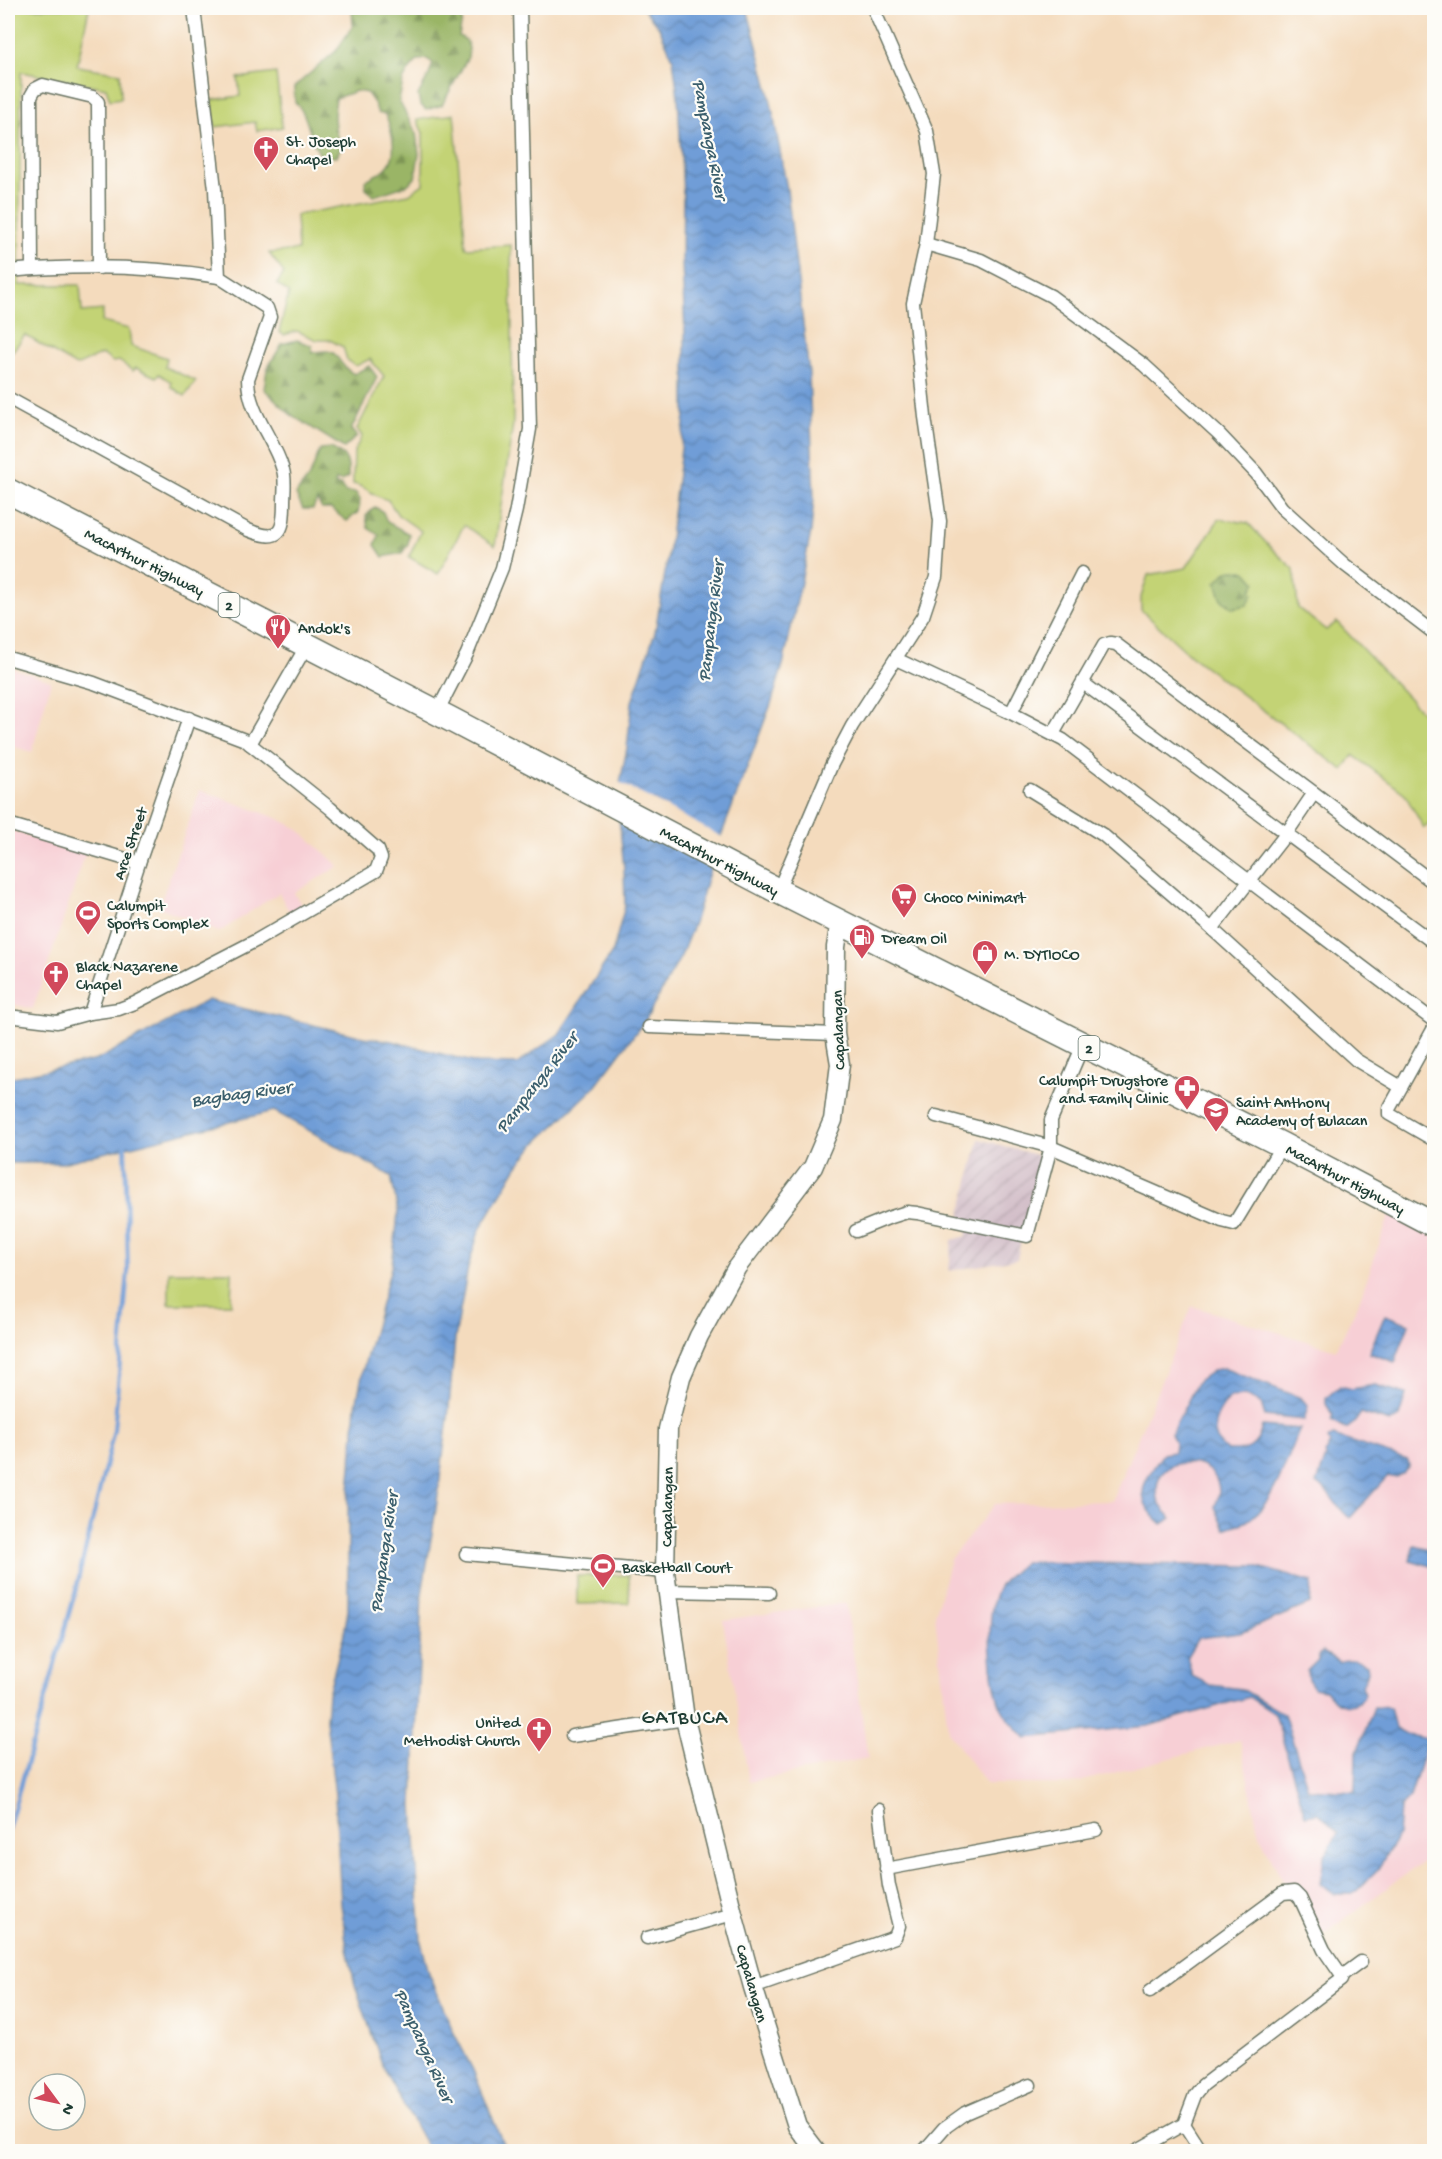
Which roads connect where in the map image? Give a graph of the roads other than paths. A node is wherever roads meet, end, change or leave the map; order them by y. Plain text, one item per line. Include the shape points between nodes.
1 (194, 8) edge
2 (520, 8) edge
3 (873, 8) edge
4 (926, 244) junction
5 (99, 268) junction
6 (32, 269) junction
7 (8, 271) edge
8 (219, 277) junction
9 (8, 398) edge
10 (8, 491) edge
11 (1082, 573) dead end
12 (1434, 633) edge
13 (307, 645) junction
14 (8, 658) edge
15 (896, 659) junction
16 (1083, 683) junction
17 (1011, 713) junction
18 (444, 716) junction
19 (189, 718) junction
20 (1053, 734) junction
21 (250, 744) junction
22 (1030, 790) dead end
23 (1314, 793) junction
24 (8, 824) edge
25 (1286, 834) junction
26 (139, 863) junction
27 (1250, 880) junction
28 (1434, 883) edge
29 (778, 891) junction
30 (840, 921) junction
31 (1212, 929) junction
32 (1434, 943) edge
33 (90, 1013) junction
34 (8, 1016) edge
35 (1434, 1021) edge
36 (649, 1027) dead end
37 (1434, 1028) edge
38 (835, 1034) junction
39 (1083, 1045) junction
40 (1401, 1087) junction
41 (936, 1116) dead end
42 (1434, 1140) edge
43 (1282, 1145) junction
44 (1051, 1147) junction
45 (1434, 1225) edge
46 (856, 1231) dead end
47 (466, 1554) dead end
48 (665, 1572) junction
49 (666, 1591) junction
50 (769, 1593) dead end
51 (685, 1719) junction
52 (572, 1736) dead end
53 (879, 1810) dead end
54 (1096, 1830) dead end
55 (886, 1869) junction
56 (733, 1914) junction
57 (647, 1938) dead end
58 (1361, 1962) dead end
59 (1342, 1976) junction
60 (753, 1987) junction
61 (1150, 1991) dead end
62 (1030, 2085) dead end
63 (1184, 2124) junction
64 (817, 2151) edge
65 (923, 2151) edge
66 (1134, 2151) edge
67 (1202, 2151) edge

1 - 8 street via 214,189
2 - 18 street via 530,429 502,568
3 - 4 street via 927,131 934,174
4 - 12 street via 981,261 1051,296 1144,365 1219,434 1256,473 1281,508 1345,565
4 - 15 street via 913,303 940,521 938,555 936,577 923,615
5 - 6 street
5 - 6 street via 98,102 93,97 43,86 30,96
5 - 8 street via 155,269
6 - 7 street
8 - 9 street via 269,312 248,389 284,474 281,532 262,536 248,530
10 - 13 highway, MacArthur Highway / 2
11 - 17 street
13 - 18 highway, MacArthur Highway / 2
13 - 21 street
14 - 19 street via 94,683
15 - 17 street
15 - 29 street via 832,764
16 - 20 street
16 - 23 street via 1104,645 1116,644
16 - 25 street
17 - 20 street
18 - 29 highway, MacArthur Highway / 2
19 - 21 street
19 - 26 street, Arce Street
20 - 27 street
21 - 33 street via 378,850 381,858 376,872 135,1003
22 - 31 street via 1103,835
23 - 25 street
23 - 28 street
24 - 26 street
25 - 27 street
25 - 32 street
26 - 33 street, Arce Street
27 - 31 street
27 - 35 street
29 - 30 highway, MacArthur Highway / 2
30 - 38 street, Capalangan
30 - 39 highway, MacArthur Highway / 2
31 - 40 street via 1356,1060
33 - 34 street via 57,1022
36 - 38 street
37 - 40 street
38 - 48 street, Capalangan via 840,1064 833,1120 813,1167 737,1267 681,1377 668,1429
39 - 43 highway, MacArthur Highway / 2
39 - 44 street via 1051,1120
40 - 42 street via 1389,1114
41 - 44 street
43 - 44 street via 1234,1224
43 - 45 highway, MacArthur Highway / 2
44 - 46 street via 1028,1236 907,1212
47 - 48 street
48 - 49 street, Capalangan
49 - 50 street
49 - 51 street, Capalangan
51 - 52 street
51 - 56 street, Capalangan
53 - 55 street
54 - 55 street
55 - 60 street via 899,1926 895,1937
56 - 57 street
56 - 60 street, Capalangan
58 - 59 street
59 - 61 street via 1294,1892 1283,1893
59 - 63 street via 1203,2085
60 - 64 street, Capalangan via 797,2126
62 - 65 street via 965,2113
63 - 66 street
63 - 67 street

